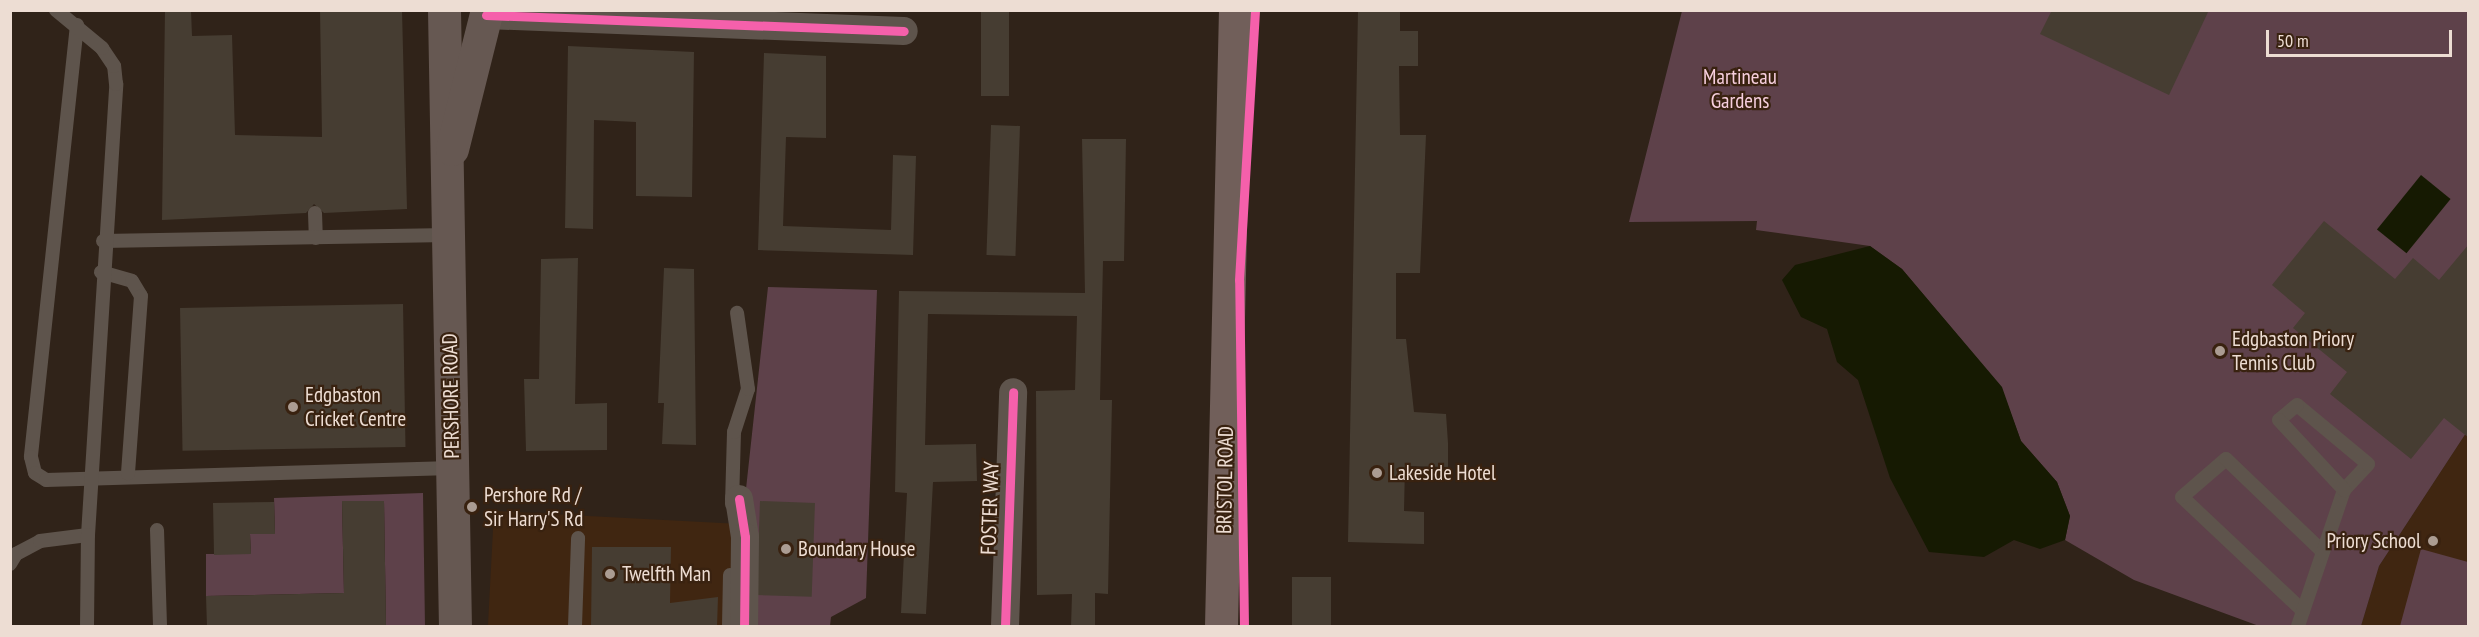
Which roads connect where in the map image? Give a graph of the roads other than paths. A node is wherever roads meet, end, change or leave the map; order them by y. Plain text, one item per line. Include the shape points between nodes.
1 (56, 10) edge
2 (444, 10) edge
3 (1235, 10) edge
4 (486, 13) edge
5 (582, 16) edge
6 (77, 26) junction
7 (904, 32) dead end
8 (447, 165) junction
9 (315, 213) dead end
10 (449, 235) junction
11 (316, 238) junction
12 (103, 241) junction
13 (101, 272) junction
14 (737, 314) dead end
15 (1013, 392) dead end
16 (452, 468) junction
17 (128, 474) junction
18 (90, 475) junction
19 (2344, 490) junction
20 (739, 499) dead end
21 (157, 530) dead end
22 (88, 535) junction
23 (578, 538) dead end
24 (2324, 552) junction
25 (10, 564) edge
26 (87, 603) junction
27 (2303, 610) junction
28 (76, 627) edge
29 (87, 627) edge
30 (160, 627) edge
31 (455, 627) edge
32 (575, 627) edge
33 (729, 627) edge
34 (744, 627) edge
35 (1005, 627) edge
36 (1221, 627) edge
37 (2298, 627) edge

1 - 6 lane
2 - 8 main road, PERSHORE ROAD
3 - 36 highway, BRISTOL ROAD
4 - 5 street
4 - 8 main road, PERSHORE ROAD
5 - 7 street
6 - 12 lane via 114,66
6 - 18 lane via 31,457 35,473 46,480
8 - 10 main road, PERSHORE ROAD
9 - 11 lane
10 - 11 lane
10 - 16 main road, PERSHORE ROAD
11 - 12 lane
12 - 13 lane
13 - 17 lane via 132,281 141,296
13 - 18 lane
14 - 33 lane via 748,389 732,453
15 - 35 street, FOSTER WAY
16 - 17 lane
16 - 31 main road, PERSHORE ROAD
17 - 18 lane
18 - 22 lane
19 - 19 lane via 2279,420 2297,405 2368,464
19 - 24 lane
20 - 34 street via 745,537
21 - 30 lane
22 - 25 lane via 40,541 16,554
22 - 26 lane
23 - 32 lane
24 - 27 lane
24 - 27 lane via 2226,459 2182,497
26 - 28 lane
26 - 29 lane
27 - 37 lane

